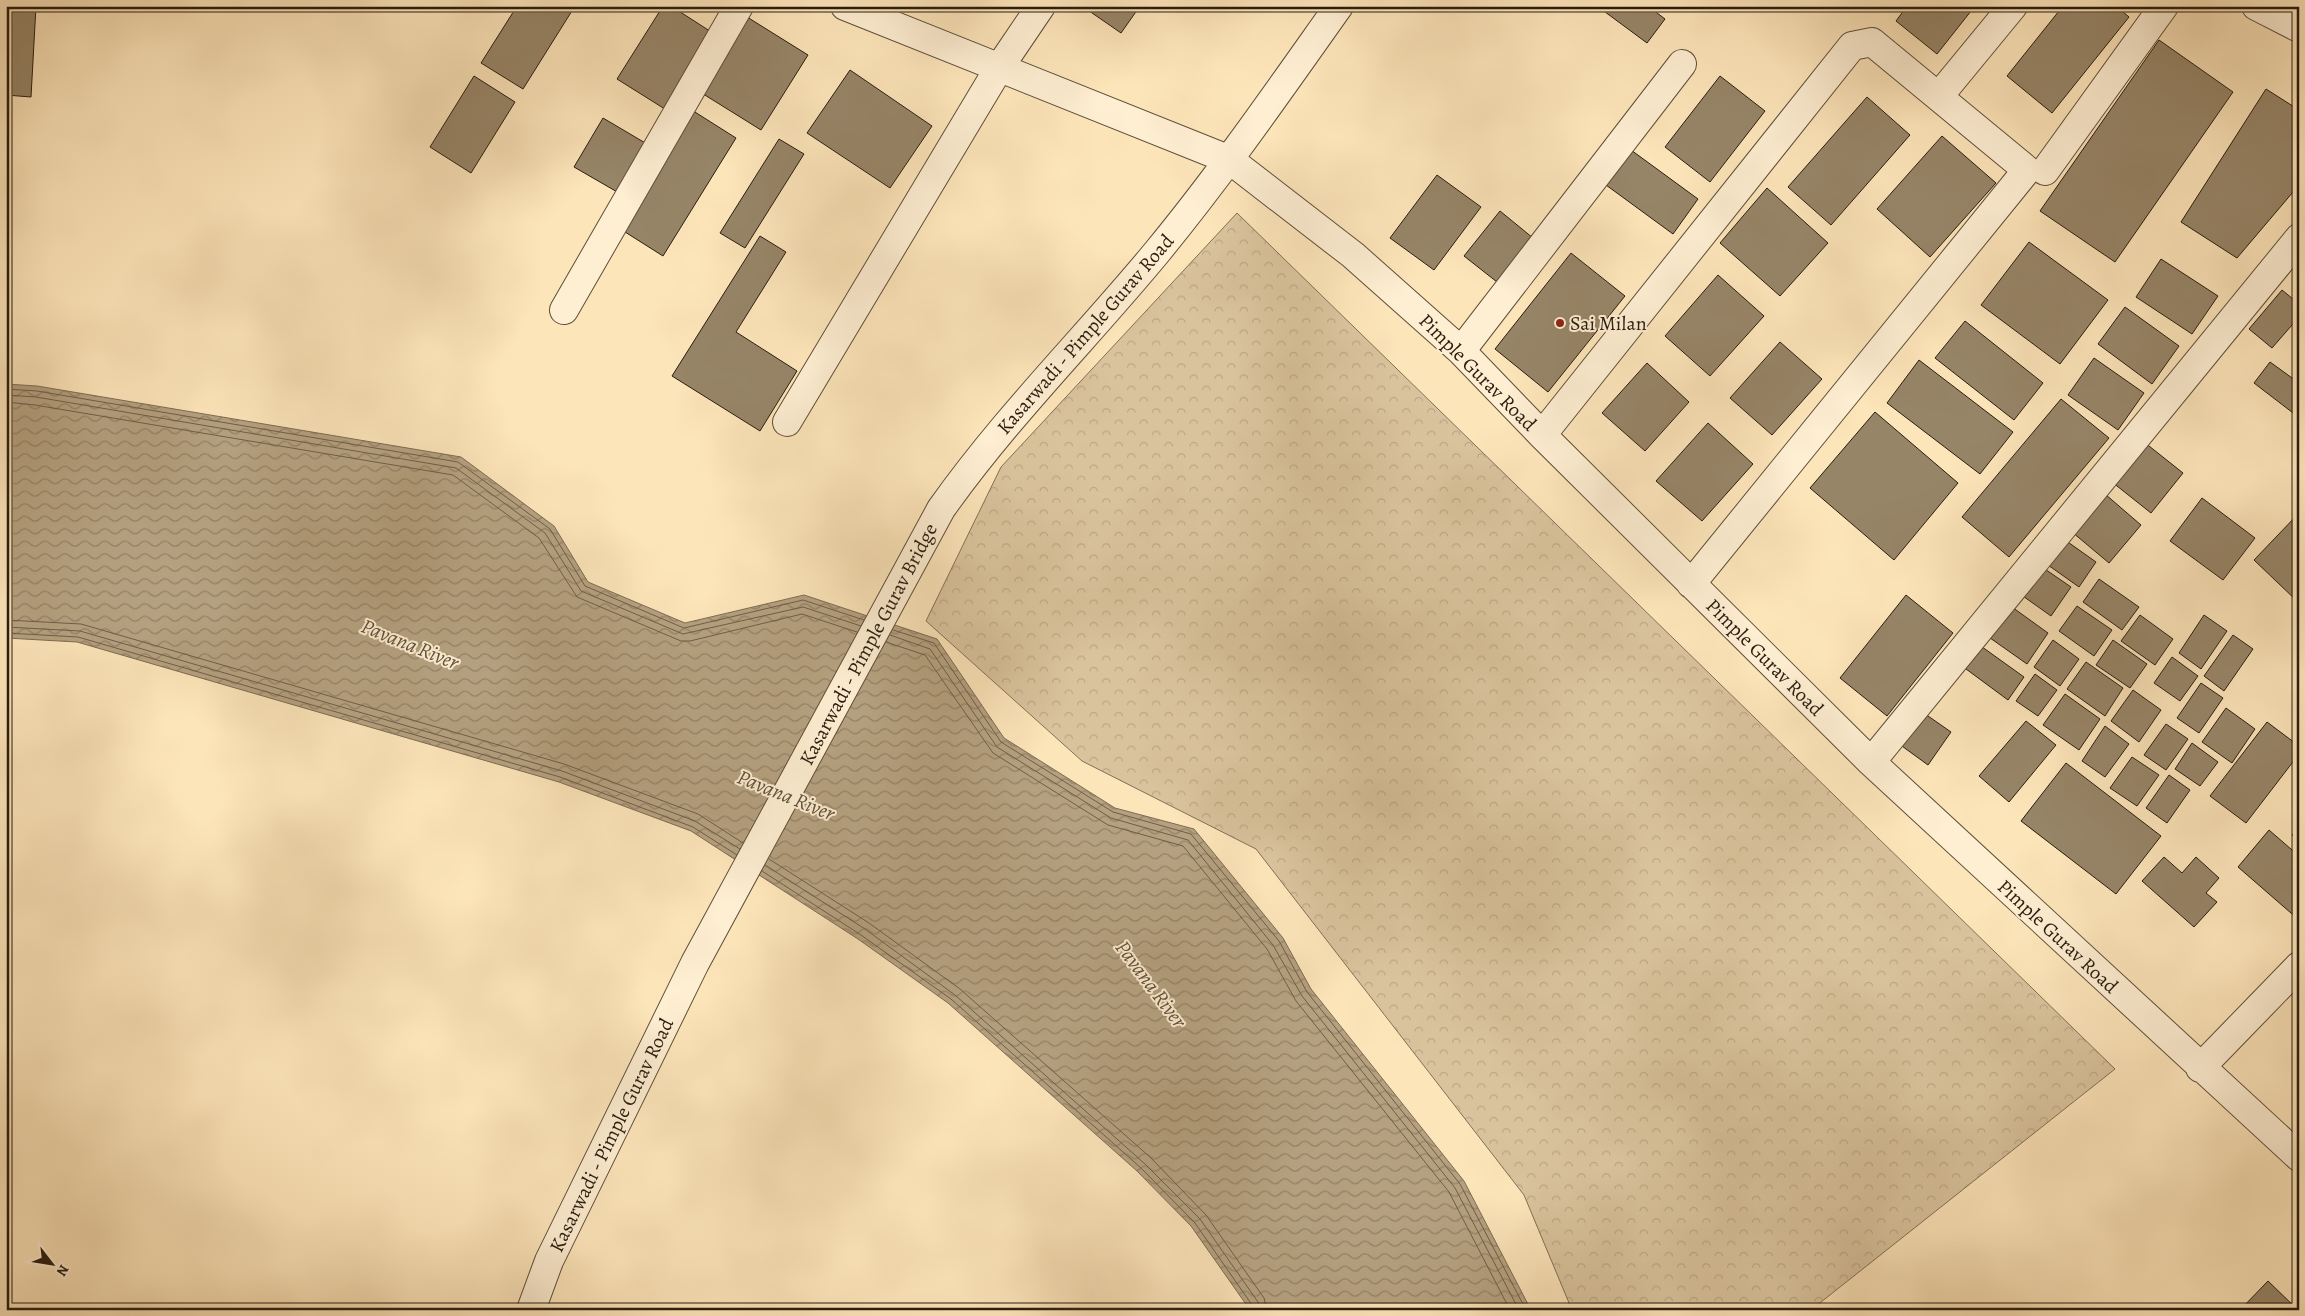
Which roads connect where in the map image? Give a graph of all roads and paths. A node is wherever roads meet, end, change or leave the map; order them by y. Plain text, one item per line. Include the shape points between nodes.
1 (739, 6) edge
2 (845, 6) edge
3 (1041, 6) edge
4 (1339, 6) edge
5 (2013, 6) edge
6 (2164, 6) edge
7 (2256, 6) edge
8 (2299, 28) edge
9 (1682, 64) dead end
10 (999, 68) junction
11 (1939, 96) junction
12 (1230, 160) junction
13 (2045, 171) dead end
14 (2299, 238) edge
15 (564, 310) dead end
16 (1461, 351) junction
17 (787, 422) dead end
18 (1542, 435) junction
19 (941, 509) joint
20 (1691, 584) junction
21 (1871, 762) junction
22 (696, 963) joint
23 (2299, 966) edge
24 (2200, 1068) junction
25 (2299, 1157) edge
26 (531, 1310) edge

1 - 15 street
2 - 10 street, Pimple Gurav Road
3 - 10 street
4 - 12 street, Kasarwadi - Pimple Gurav Road
5 - 11 street
6 - 13 street
7 - 8 street
9 - 16 street
10 - 12 street, Pimple Gurav Road
10 - 17 street
11 - 18 street via 1872,42 1852,46
11 - 20 street via 2027,170
12 - 16 street, Pimple Gurav Road via 1353,255
12 - 19 street, Kasarwadi - Pimple Gurav Road via 1157,252 972,465
14 - 21 street
16 - 18 street, Pimple Gurav Road
18 - 20 street, Pimple Gurav Road
19 - 22 street, Kasarwadi - Pimple Gurav Bridge
20 - 21 street, Pimple Gurav Road
21 - 24 street, Pimple Gurav Road
22 - 26 street, Kasarwadi - Pimple Gurav Road via 550,1261
23 - 24 street
24 - 25 street, Pimple Gurav Road

